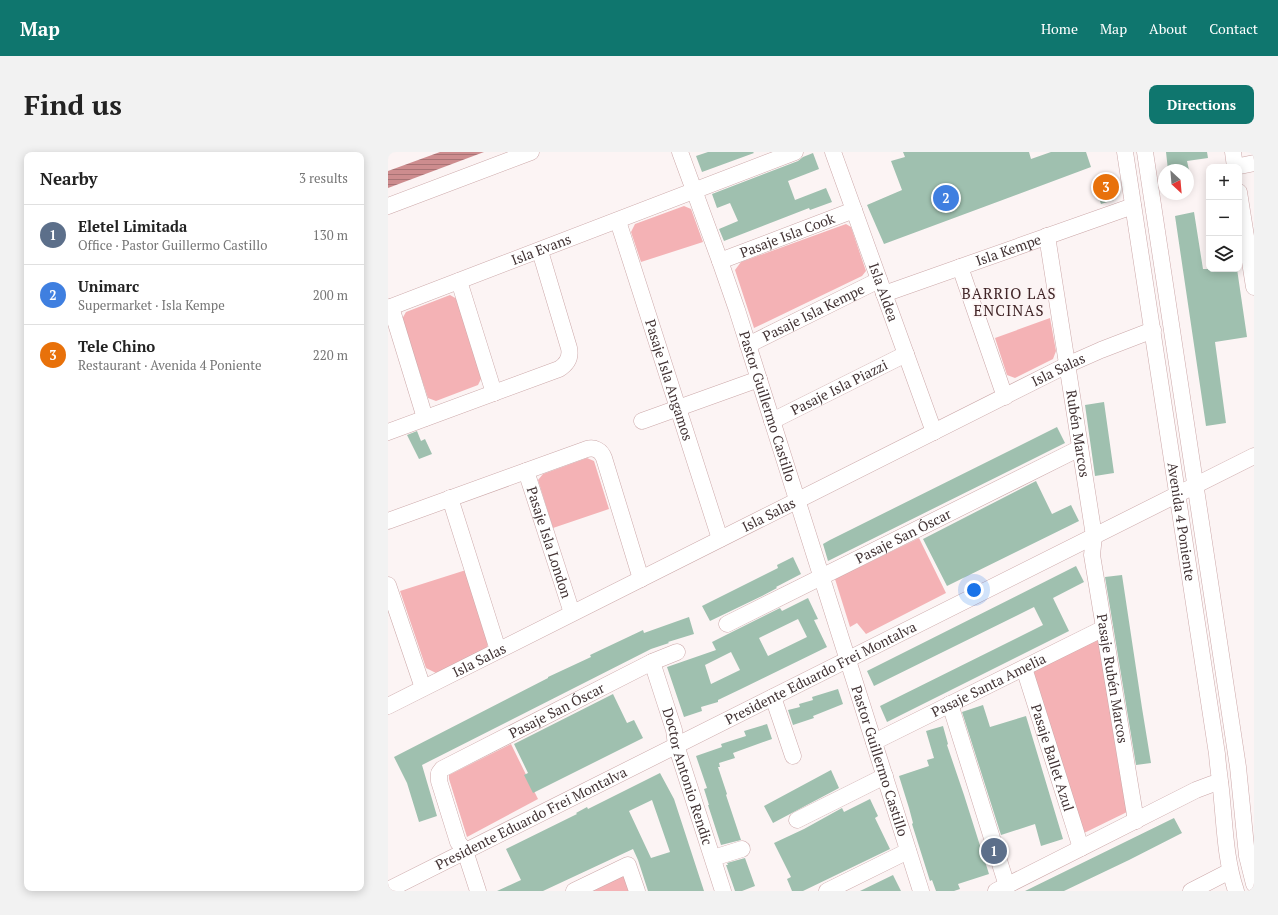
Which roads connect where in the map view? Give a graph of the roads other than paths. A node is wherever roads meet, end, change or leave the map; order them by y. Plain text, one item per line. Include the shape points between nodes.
1 (531, 152) edge
2 (680, 152) edge
3 (795, 152) edge
4 (833, 152) edge
5 (1125, 152) edge
6 (1145, 152) edge
7 (1233, 152) edge
8 (1254, 163) edge
9 (1235, 164) edge
10 (1242, 166) edge
11 (694, 192) junction
12 (1240, 200) edge
13 (388, 206) edge
14 (1133, 206) junction
15 (854, 210) junction
16 (618, 220) junction
17 (1047, 236) junction
18 (540, 251) junction
19 (720, 261) junction
20 (960, 267) junction
21 (459, 281) junction
22 (1254, 286) edge
23 (882, 287) junction
24 (390, 308) edge
25 (1153, 330) junction
26 (748, 345) junction
27 (906, 354) junction
28 (1067, 365) junction
29 (759, 379) junction
30 (494, 393) junction
31 (1005, 397) junction
32 (678, 408) junction
33 (425, 418) junction
34 (642, 421) dead end
35 (772, 421) junction
36 (388, 432) edge
37 (934, 432) junction
38 (1080, 448) junction
39 (1254, 456) edge
40 (526, 471) junction
41 (1196, 485) junction
42 (1178, 494) junction
43 (450, 498) junction
44 (798, 500) junction
45 (388, 521) edge
46 (1094, 536) junction
47 (720, 539) junction
48 (822, 577) junction
49 (641, 579) junction
50 (388, 585) edge
51 (572, 613) junction
52 (727, 624) dead end
53 (1104, 628) junction
54 (498, 650) junction
55 (677, 652) dead end
56 (848, 659) junction
57 (652, 662) junction
58 (1024, 668) junction
59 (423, 688) junction
60 (773, 697) junction
61 (950, 704) junction
62 (388, 706) edge
63 (874, 742) junction
64 (676, 745) junction
65 (793, 756) dead end
66 (885, 776) junction
67 (1220, 783) junction
68 (797, 820) dead end
69 (1136, 821) junction
70 (1081, 848) junction
71 (742, 849) dead end
72 (465, 851) junction
73 (908, 851) junction
74 (713, 858) junction
75 (1251, 865) edge
76 (1230, 871) junction
77 (1254, 884) edge
78 (1001, 888) edge
79 (388, 890) edge
80 (478, 891) edge
81 (574, 891) edge
82 (637, 891) edge
83 (723, 891) edge
84 (827, 891) edge
85 (921, 891) edge
86 (1191, 891) edge
87 (1236, 891) edge

1 - 13 street
2 - 11 street, Pastor Guillermo Castillo
3 - 11 street, Isla Evans
4 - 15 street, Isla Aldea
5 - 14 street, Avenida 4 Poniente
6 - 41 street, Avenida 4 Poniente
7 - 9 street
8 - 10 street
11 - 16 street, Isla Evans
11 - 19 street, Pastor Guillermo Castillo
12 - 22 street
14 - 17 street, Isla Kempe
14 - 25 street, Avenida 4 Poniente
15 - 19 street, Pasaje Isla Cook
15 - 23 street, Isla Aldea
16 - 18 street, Isla Evans
16 - 32 street, Pasaje Isla Angamos
17 - 20 street, Isla Kempe
17 - 28 street, Rubén Marcos
18 - 21 street, Isla Evans
18 - 30 street via 570,356 566,364 559,368
19 - 26 street, Pastor Guillermo Castillo
20 - 23 street, Isla Kempe
20 - 31 street
21 - 24 street, Isla Evans
21 - 30 street
23 - 26 street, Pasaje Isla Kempe
23 - 27 street, Isla Aldea
24 - 33 street
25 - 28 street, Isla Salas
25 - 42 street, Avenida 4 Poniente
26 - 29 street, Pastor Guillermo Castillo
27 - 35 street, Pasaje Isla Piazzi
27 - 37 street, Isla Aldea
28 - 31 street, Isla Salas
28 - 38 street, Rubén Marcos
29 - 32 street
29 - 35 street, Pastor Guillermo Castillo
30 - 33 street
31 - 37 street, Isla Salas
32 - 34 street
32 - 47 street, Pasaje Isla Angamos
33 - 36 street
35 - 44 street, Pastor Guillermo Castillo
37 - 44 street, Isla Salas
38 - 46 street, Rubén Marcos
38 - 48 street, Pasaje San Óscar
39 - 41 street, Presidente Eduardo Frei Montalva
40 - 43 street
40 - 49 street via 590,448 600,452
40 - 51 street, Pasaje Isla London
41 - 42 street, Presidente Eduardo Frei Montalva
41 - 75 street, Avenida 4 Poniente
42 - 46 street, Presidente Eduardo Frei Montalva
42 - 67 street, Avenida 4 Poniente
43 - 45 street
43 - 54 street
44 - 47 street, Isla Salas
44 - 48 street, Pastor Guillermo Castillo
46 - 53 street, Pasaje Rubén Marcos via 1092,555
46 - 56 street, Presidente Eduardo Frei Montalva
47 - 49 street, Isla Salas
48 - 52 street, Pasaje San Óscar
48 - 56 street, Pastor Guillermo Castillo
49 - 51 street, Isla Salas
50 - 59 street
51 - 54 street, Isla Salas
53 - 58 street, Pasaje Santa Amelia
53 - 69 street, Pasaje Rubén Marcos
54 - 59 street, Isla Salas
55 - 57 street, Pasaje San Óscar
56 - 60 street, Presidente Eduardo Frei Montalva
56 - 63 street, Pastor Guillermo Castillo
57 - 64 street, Doctor Antonio Rendic via 674,730
57 - 72 street, Pasaje San Óscar via 445,767 439,773 439,781 458,842
58 - 61 street, Pasaje Santa Amelia
58 - 70 street, Pasaje Ballet Azul
59 - 62 street, Isla Salas
60 - 64 street, Presidente Eduardo Frei Montalva
60 - 65 street
61 - 63 street, Pasaje Santa Amelia
61 - 78 street
63 - 66 street, Pastor Guillermo Castillo
64 - 72 street, Presidente Eduardo Frei Montalva
64 - 74 street, Doctor Antonio Rendic
66 - 68 street
66 - 73 street, Pastor Guillermo Castillo
67 - 69 street via 1196,790
67 - 76 street, Avenida 4 Poniente
69 - 70 street
70 - 78 street
71 - 74 street
72 - 79 street, Presidente Eduardo Frei Montalva
72 - 80 street
73 - 84 street
73 - 85 street, Pastor Guillermo Castillo
74 - 83 street, Doctor Antonio Rendic
75 - 77 street, Avenida 4 Poniente
76 - 86 street
76 - 87 street, Avenida 4 Poniente
81 - 82 street via 628,864

